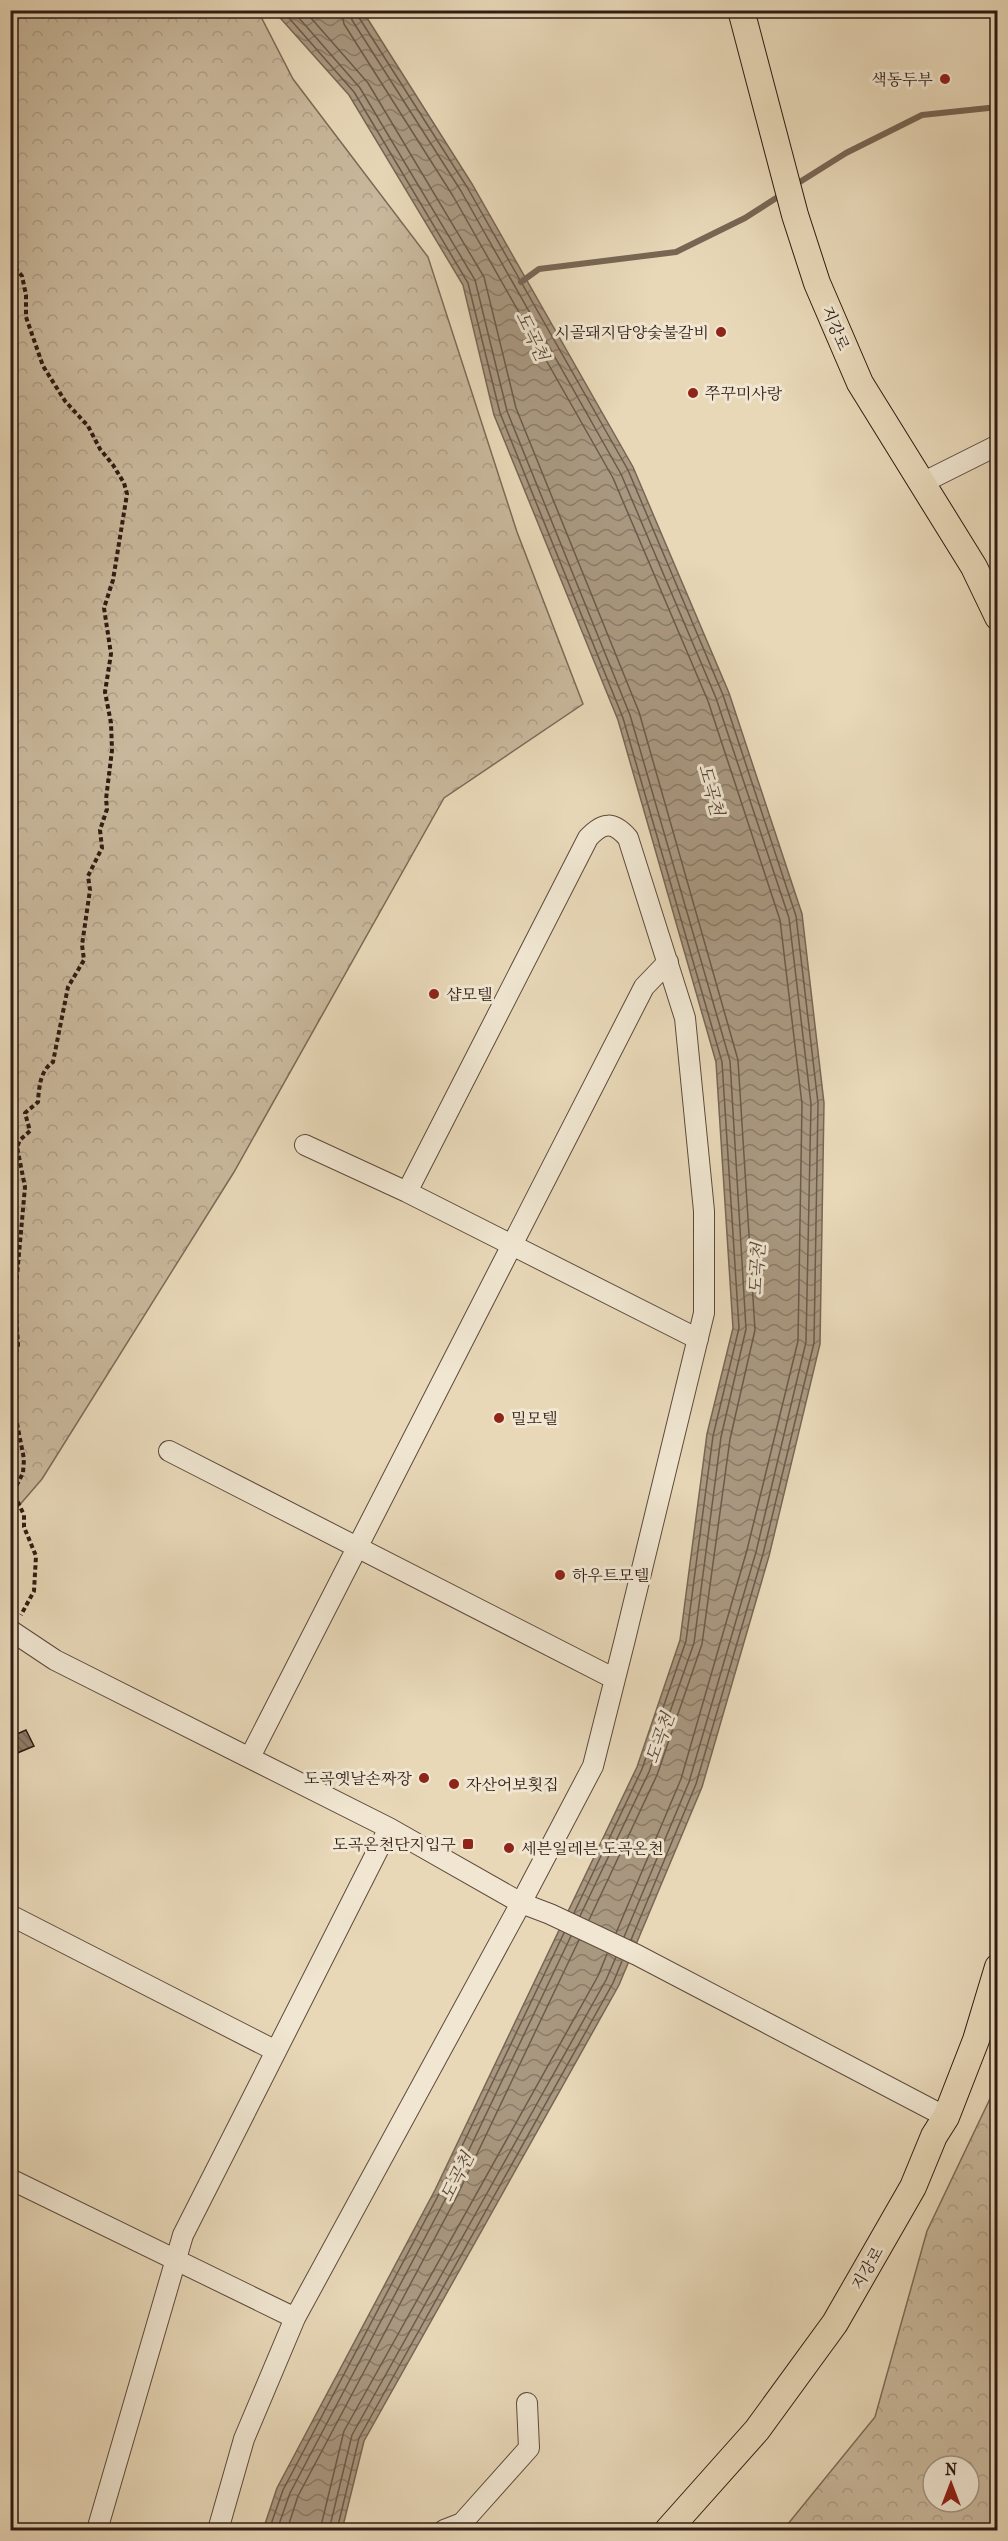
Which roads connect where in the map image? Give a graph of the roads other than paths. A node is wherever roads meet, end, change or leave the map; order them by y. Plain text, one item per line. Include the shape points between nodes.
1 (741, 10) edge
2 (998, 445) edge
3 (922, 483) junction
4 (998, 617) edge
5 (668, 962) junction
6 (305, 1145) dead end
7 (406, 1192) junction
8 (512, 1245) junction
9 (698, 1339) junction
10 (170, 1451) dead end
11 (357, 1546) junction
12 (11, 1630) edge
13 (615, 1679) junction
14 (250, 1757) junction
15 (389, 1828) junction
16 (521, 1903) junction
17 (10, 1915) edge
18 (998, 1967) edge
19 (276, 2051) junction
20 (946, 2117) junction
21 (10, 2179) edge
22 (175, 2261) junction
23 (295, 2318) junction
24 (527, 2403) dead end
25 (97, 2530) edge
26 (218, 2530) edge
27 (444, 2530) edge
28 (668, 2530) edge

1 - 3 main road, 지강로 via 817,283 860,383
2 - 3 street
3 - 4 main road, 지강로 via 974,567
5 - 7 street via 628,838 619,828 597,828 588,838
5 - 8 street via 644,987
5 - 9 street via 685,1018 704,1211 704,1313
6 - 7 street
7 - 8 street
8 - 9 street
8 - 11 street
9 - 13 street
10 - 11 street
11 - 13 street
11 - 14 street
12 - 14 street via 55,1660
13 - 16 street via 593,1766
14 - 15 street
15 - 16 street
15 - 19 street
16 - 20 street via 637,1954
16 - 23 street
17 - 19 street
18 - 20 main road, 지강로 via 976,2040
19 - 22 street via 183,2235
20 - 28 main road, 지강로 via 913,2187 835,2323 757,2430
21 - 22 street
22 - 23 street
22 - 25 street
23 - 26 street via 244,2439
24 - 27 street via 529,2448 462,2523

